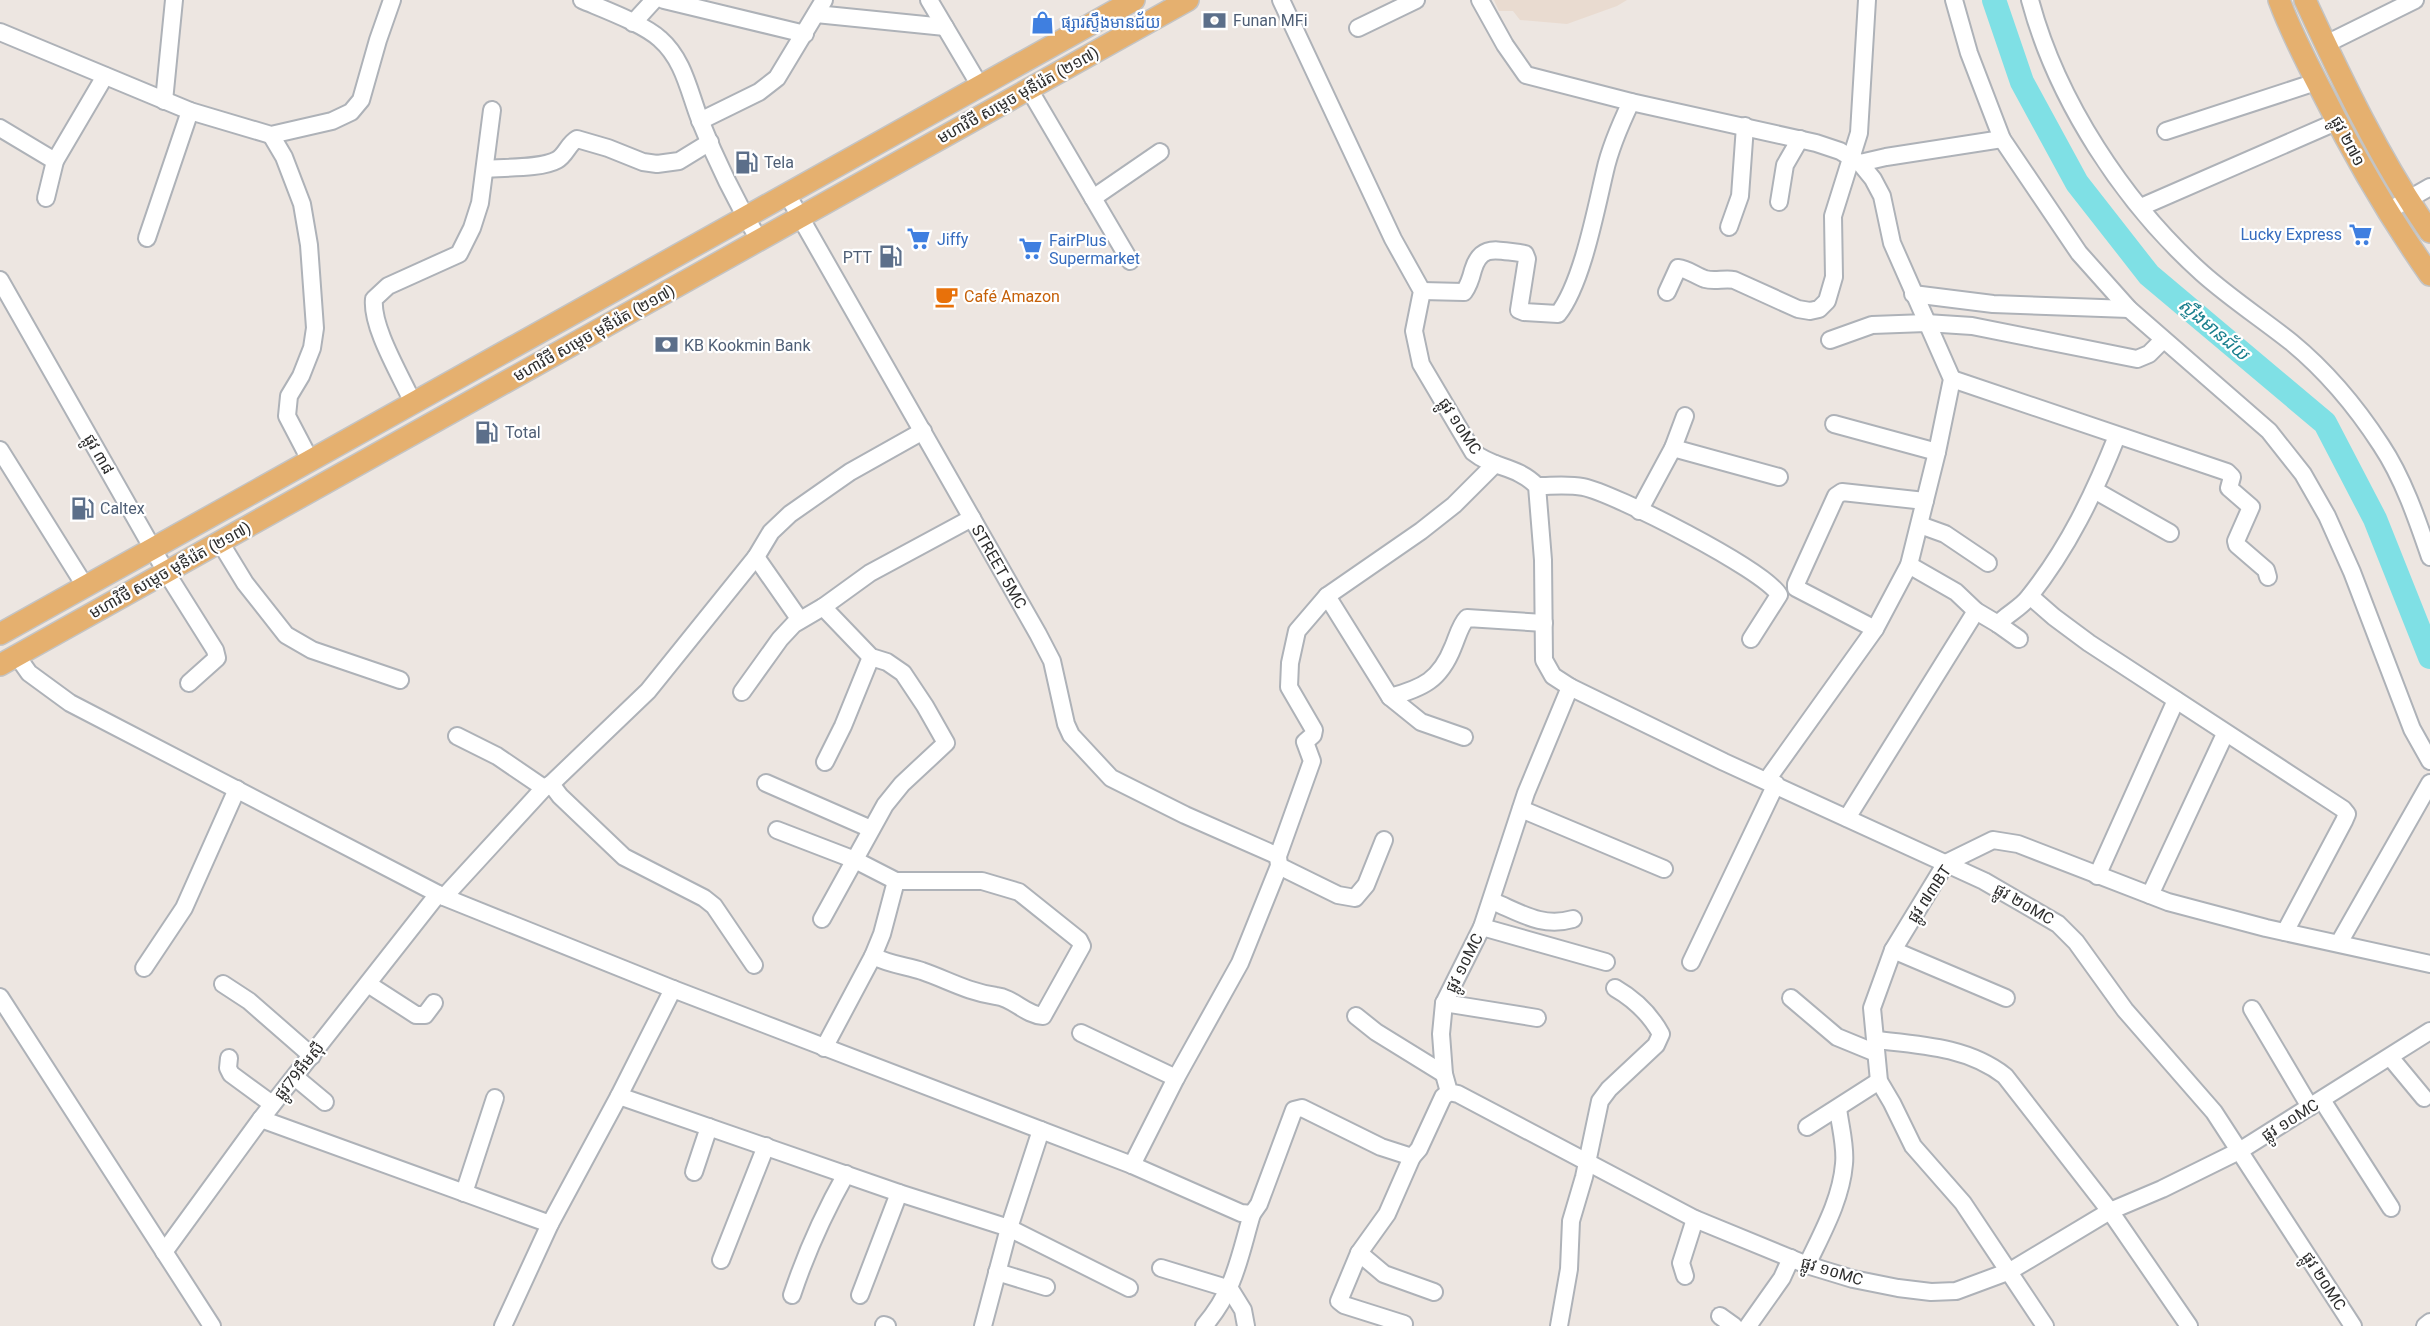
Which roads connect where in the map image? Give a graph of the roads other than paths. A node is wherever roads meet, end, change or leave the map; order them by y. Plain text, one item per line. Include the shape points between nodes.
1 (174, 0) edge
2 (392, 0) edge
3 (582, 0) edge
4 (654, 0) edge
5 (664, 0) edge
6 (929, 0) edge
7 (1134, 0) edge
8 (1188, 0) edge
9 (1281, 0) edge
10 (1416, 0) edge
11 (1480, 0) edge
12 (1954, 0) edge
13 (2030, 0) edge
14 (2279, 0) edge
15 (2305, 0) edge
16 (2415, 0) edge
17 (1862, 2) edge
18 (613, 6) edge
19 (820, 7) edge
20 (633, 23) junction
21 (945, 27) junction
22 (1358, 28) dead end
23 (0, 32) edge
24 (805, 34) junction
25 (2326, 44) junction
26 (105, 76) junction
27 (2316, 82) junction
28 (980, 86) junction
29 (1029, 89) junction
30 (164, 101) junction
31 (1631, 102) junction
32 (492, 110) dead end
33 (190, 111) junction
34 (700, 121) junction
35 (2336, 122) junction
36 (1745, 126) junction
37 (0, 128) edge
38 (2166, 131) dead end
39 (271, 135) junction
40 (1800, 139) junction
41 (2002, 139) junction
42 (710, 142) junction
43 (1160, 152) dead end
44 (1855, 160) junction
45 (55, 161) junction
46 (485, 169) junction
47 (2430, 187) edge
48 (787, 194) junction
49 (46, 198) dead end
50 (1093, 198) junction
51 (2408, 199) junction
52 (1779, 202) dead end
53 (2141, 207) junction
54 (2388, 211) junction
55 (746, 217) junction
56 (800, 217) junction
57 (1729, 227) dead end
58 (2430, 232) edge
59 (147, 238) dead end
60 (759, 240) junction
61 (1130, 261) dead end
62 (2430, 275) edge
63 (0, 280) edge
64 (1422, 291) junction
65 (1667, 292) dead end
66 (1913, 294) junction
67 (2129, 309) junction
68 (1926, 323) junction
69 (1830, 340) dead end
70 (2163, 340) junction
71 (1952, 380) junction
72 (413, 403) junction
73 (1685, 416) dead end
74 (1834, 424) dead end
75 (922, 431) junction
76 (2117, 436) junction
77 (1673, 448) junction
78 (0, 450) edge
79 (1937, 452) junction
80 (310, 460) junction
81 (1495, 464) junction
82 (1779, 477) dead end
83 (1537, 486) junction
84 (2096, 490) junction
85 (1925, 501) junction
86 (1640, 511) junction
87 (972, 518) junction
88 (1920, 525) junction
89 (2169, 533) dead end
90 (220, 542) junction
91 (153, 548) junction
92 (756, 557) junction
93 (2430, 557) edge
94 (1988, 563) dead end
95 (1909, 565) junction
96 (166, 572) junction
97 (2268, 577) dead end
98 (85, 586) junction
99 (1796, 588) junction
100 (1779, 595) junction
101 (1327, 596) junction
102 (2030, 596) junction
103 (823, 607) junction
104 (1976, 611) junction
105 (800, 620) junction
106 (1544, 623) junction
107 (1998, 624) junction
108 (1875, 629) junction
109 (0, 634) edge
110 (1751, 639) dead end
111 (2019, 639) dead end
112 (871, 657) junction
113 (8, 660) edge
114 (400, 680) dead end
115 (189, 683) dead end
116 (1570, 687) junction
117 (741, 692) dead end
118 (1390, 697) junction
119 (2175, 700) junction
120 (2226, 734) junction
121 (457, 736) dead end
122 (1464, 737) dead end
123 (2430, 761) edge
124 (825, 762) dead end
125 (1772, 782) junction
126 (766, 783) dead end
127 (2430, 783) edge
128 (548, 786) junction
129 (237, 789) junction
130 (1521, 809) junction
131 (1847, 818) junction
132 (871, 829) junction
133 (777, 830) dead end
134 (1384, 840) dead end
135 (855, 860) junction
136 (1279, 861) junction
137 (1946, 863) junction
138 (1664, 869) dead end
139 (2097, 876) junction
140 (896, 881) junction
141 (2150, 895) junction
142 (441, 896) junction
143 (1492, 901) junction
144 (822, 918) dead end
145 (1573, 919) dead end
146 (1482, 927) junction
147 (2285, 932) junction
148 (2339, 943) junction
149 (1893, 951) junction
150 (873, 956) junction
151 (1691, 962) dead end
152 (1606, 963) dead end
153 (2430, 963) edge
154 (754, 965) dead end
155 (144, 968) dead end
156 (223, 984) dead end
157 (368, 984) junction
158 (1615, 988) dead end
159 (673, 989) junction
160 (0, 997) edge
161 (1791, 998) dead end
162 (2006, 998) dead end
163 (434, 1003) dead end
164 (1444, 1003) junction
165 (2252, 1010) dead end
166 (1356, 1016) dead end
167 (1537, 1018) dead end
168 (1081, 1033) dead end
169 (2428, 1035) edge
170 (1876, 1047) junction
171 (824, 1048) junction
172 (312, 1056) junction
173 (2391, 1057) junction
174 (229, 1058) dead end
175 (1444, 1074) junction
176 (295, 1077) junction
177 (1176, 1078) junction
178 (1879, 1081) junction
179 (1449, 1092) junction
180 (619, 1096) junction
181 (495, 1098) dead end
182 (2424, 1098) dead end
183 (325, 1102) dead end
184 (272, 1104) junction
185 (2316, 1104) junction
186 (1838, 1108) junction
187 (261, 1119) junction
188 (709, 1127) junction
189 (1807, 1127) dead end
190 (1041, 1130) junction
191 (766, 1146) junction
192 (2241, 1150) junction
193 (1412, 1157) junction
194 (1585, 1163) junction
195 (1132, 1165) junction
196 (694, 1172) dead end
197 (846, 1174) junction
198 (899, 1192) junction
199 (464, 1193) junction
200 (2391, 1208) dead end
201 (2110, 1210) junction
202 (1252, 1214) junction
203 (1695, 1219) junction
204 (550, 1224) junction
205 (1009, 1228) junction
206 (164, 1252) junction
207 (1359, 1253) junction
208 (721, 1260) dead end
209 (1799, 1262) junction
210 (1161, 1268) dead end
211 (2010, 1271) junction
212 (997, 1272) junction
213 (1685, 1276) dead end
214 (1046, 1287) dead end
215 (1129, 1288) dead end
216 (1230, 1289) junction
217 (1434, 1292) dead end
218 (792, 1295) dead end
219 (860, 1295) dead end
220 (2430, 1322) edge
221 (1404, 1324) dead end
222 (212, 1326) edge
223 (503, 1326) edge
224 (983, 1326) edge
225 (1204, 1326) edge
226 (1246, 1326) edge
227 (1559, 1326) edge
228 (1748, 1326) edge
229 (2046, 1326) edge
230 (2189, 1326) edge
231 (2353, 1326) edge
232 (2425, 1326) edge

1 - 30 street
2 - 39 street via 357,107 332,121
3 - 18 street
4 - 20 street
5 - 24 street
6 - 21 street
7 - 28 main road, មហាវិថី សម្តេច មុនីរ៉េត (២១៧)
8 - 29 main road, មហាវិថី សម្តេច មុនីរ៉េត (២១៧)
9 - 64 street via 1393,239
10 - 22 street
11 - 31 street via 1526,75
12 - 41 street via 1969,53
13 - 53 street via 2061,87 2097,147
14 - 27 main road, ផ្លូវ ២៧១
15 - 25 main road, ផ្លូវ ២៧១
16 - 25 street
17 - 44 street
18 - 20 street
19 - 21 street
19 - 24 street
20 - 34 street via 660,39 684,71
21 - 28 street
23 - 26 street
24 - 34 street via 777,78 759,92
25 - 51 main road, ផ្លូវ ២៧១ via 2358,111
26 - 30 street
26 - 45 street
27 - 35 main road, ផ្លូវ ២៧១
27 - 38 street
28 - 48 main road, មហាវិថី សម្តេច មុនីរ៉េត (២១៧)
29 - 50 street
29 - 56 main road, មហាវិថី សម្តេច មុនីរ៉េត (២១៧)
30 - 33 street
31 - 36 street
31 - 64 street via 1605,168 1596,213 1574,281 1558,314 1519,310 1527,259 1520,253 1489,250 1480,254 1464,292
32 - 46 street
33 - 39 street
33 - 59 street
34 - 42 street
35 - 53 street
35 - 54 main road, ផ្លូវ ២៧១
36 - 40 street
36 - 57 street via 1740,196
37 - 45 street
39 - 80 street via 303,204 309,245 315,328 305,367 289,396 287,416
40 - 44 street via 1840,151
40 - 52 street via 1785,165
41 - 44 street
41 - 67 street via 2079,253
42 - 46 street via 679,161 657,164 577,139 557,160 545,164
42 - 55 street
43 - 50 street
44 - 65 street via 1833,216 1834,277 1827,301 1819,309 1798,309 1734,280 1705,279 1678,268
44 - 66 street via 1874,179 1882,196 1892,243
45 - 49 street
46 - 72 street via 480,203 459,254 388,286 374,299 373,311 380,331
47 - 51 street
48 - 55 main road, មហាវិថី សម្តេច មុនីរ៉េត (២១៧)
48 - 56 street, STREET 5MC
50 - 61 street
51 - 54 street
51 - 58 main road, ផ្លូវ ២៧១
53 - 93 street via 2201,273 2294,344 2346,399 2382,446 2416,517
54 - 62 main road, ផ្លូវ ២៧១
55 - 60 street
55 - 72 main road, មហាវិថី សម្តេច មុនីរ៉េត (២១៧)
56 - 60 main road, មហាវិថី សម្តេច មុនីរ៉េត (២១៧)
56 - 75 street, STREET 5MC
60 - 90 main road, មហាវិថី សម្តេច មុនីរ៉េត (២១៧)
63 - 91 street, ផ្លូវ ៣៨
64 - 81 street, ផ្លូវ ១០MC via 1414,331 1421,364 1473,452
66 - 67 street via 1993,304
66 - 68 street
67 - 70 street
68 - 69 street via 1872,325
68 - 70 street via 1972,326 2137,359 2149,354
68 - 71 street
70 - 123 street via 2269,431 2303,474 2352,572 2412,729
71 - 76 street
71 - 79 street
72 - 80 main road, មហាវិថី សម្តេច មុនីរ៉េត (២១៧)
73 - 77 street
74 - 79 street
75 - 87 street, STREET 5MC
75 - 92 street, ផ្លូវ79អឹមស៊ី via 850,472 790,514 771,532
76 - 84 street
76 - 97 street via 2231,474 2229,488 2251,507 2237,545 2266,570
77 - 82 street
77 - 86 street
78 - 98 street
79 - 85 street
80 - 91 main road, មហាវិថី សម្តេច មុនីរ៉េត (២១៧)
81 - 83 street, ផ្លូវ ១០MC via 1520,471
81 - 101 street via 1421,531
83 - 86 street via 1582,487
83 - 106 street
84 - 89 street
84 - 102 street via 2070,539
85 - 88 street
85 - 99 street via 1842,492 1836,496
86 - 100 street via 1705,542 1764,580
87 - 103 street via 870,573
87 - 136 street, STREET 5MC via 1052,661 1071,735 1111,778
88 - 94 street via 1945,534
88 - 95 street
90 - 96 main road, មហាវិថី សម្តេច មុនីរ៉េត (២១៧)
90 - 114 street via 245,583 286,635 312,650
91 - 96 street, ផ្លូវ ៣៨
91 - 98 main road, មហាវិថី សម្តេច មុនីរ៉េត (២១៧)
92 - 105 street
92 - 128 street, ផ្លូវ79អឹមស៊ី via 648,691
95 - 104 street via 1956,592
95 - 108 street
96 - 113 main road, មហាវិថី សម្តេច មុនីរ៉េត (២១៧)
96 - 115 street, ផ្លូវ ៣៨ via 217,654
98 - 109 main road, មហាវិថី សម្តេច មុនីរ៉េត (២១៧)
99 - 100 street via 1787,597
99 - 108 street
100 - 110 street
101 - 118 street
101 - 136 street via 1297,631 1290,663 1289,687 1314,733 1305,742 1312,761
102 - 107 street
102 - 119 street via 2090,643
103 - 105 street
103 - 112 street
104 - 107 street
104 - 131 street
105 - 117 street via 780,639
106 - 116 street via 1544,660 1553,676
106 - 118 street via 1467,618 1437,676
107 - 111 street
108 - 125 street
112 - 124 street
112 - 132 street via 903,673 946,742 902,784
113 - 129 street via 70,703
116 - 125 street, ផ្លូវ ២០MC
116 - 130 street, ផ្លូវ ១០MC
118 - 122 street via 1421,722
119 - 120 street
119 - 139 street
120 - 141 street
120 - 147 street via 2347,814
121 - 128 street
125 - 131 street, ផ្លូវ ២០MC
125 - 151 street
126 - 132 street
127 - 148 street
128 - 142 street, ផ្លូវ79អឹមស៊ី
128 - 154 street via 624,857 714,906
129 - 142 street
129 - 155 street via 184,908
130 - 138 street
130 - 143 street, ផ្លូវ ១០MC
131 - 137 street, ផ្លូវ ២០MC
132 - 135 street
133 - 135 street
134 - 136 street, STREET 5MC via 1366,885 1355,898 1338,895
135 - 140 street
135 - 144 street
136 - 177 street via 1240,963
137 - 139 street, ផ្លូវ ៧៣BT via 1993,840 2040,852
137 - 149 street, ផ្លូវ ៧៣BT
137 - 192 street, ផ្លូវ ២០MC via 2026,903 2058,924
139 - 141 street, ផ្លូវ ៧៣BT
140 - 150 street
140 - 150 street via 982,881 1019,892 1082,945 1043,1016 996,995 966,990
141 - 147 street, ផ្លូវ ៧៣BT
142 - 157 street, ផ្លូវ79អឹមស៊ី
142 - 159 street
143 - 145 street via 1546,923
143 - 146 street, ផ្លូវ ១០MC
146 - 152 street
146 - 164 street, ផ្លូវ ១០MC
147 - 148 street, ផ្លូវ ៧៣BT
148 - 153 street, ផ្លូវ ៧៣BT
149 - 162 street
149 - 170 street, ផ្លូវ ៧៣BT via 1872,1008
150 - 171 street
156 - 172 street via 249,1001
157 - 163 street via 416,1015 425,1015
157 - 172 street, ផ្លូវ79អឹមស៊ី
158 - 194 street via 1633,999 1661,1034 1656,1045 1600,1101
159 - 171 street
159 - 180 street
160 - 206 street
161 - 170 street via 1837,1037
164 - 167 street
164 - 175 street, ផ្លូវ ១០MC
165 - 185 street
166 - 175 street
168 - 177 street
169 - 173 street, ផ្លូវ ១០MC
170 - 178 street, ផ្លូវ ៧៣BT
170 - 201 street via 1928,1045 1990,1064 2004,1076
171 - 190 street
172 - 176 street, ផ្លូវ79អឹមស៊ី
173 - 182 street
173 - 185 street, ផ្លូវ ១០MC
174 - 184 street via 231,1074
175 - 179 street, ផ្លូវ ១០MC
176 - 183 street
176 - 184 street, ផ្លូវ79អឹមស៊ី
177 - 195 street
178 - 186 street
178 - 211 street, ផ្លូវ ៧៣BT via 1913,1146 1963,1203
179 - 193 street
179 - 194 street, ផ្លូវ ១០MC
180 - 188 street
180 - 204 street
181 - 199 street
184 - 187 street, ផ្លូវ79អឹមស៊ី
185 - 192 street, ផ្លូវ ១០MC
185 - 200 street
186 - 189 street
186 - 209 street via 1845,1162 1840,1186 1832,1211
187 - 199 street
187 - 206 street, ផ្លូវ79អឹមស៊ី
188 - 191 street
188 - 196 street
190 - 195 street
190 - 205 street
191 - 197 street
191 - 208 street
192 - 201 street, ផ្លូវ ១០MC
192 - 231 street, ផ្លូវ ២០MC
193 - 202 street via 1382,1147 1302,1108 1294,1110
193 - 207 street via 1387,1214
194 - 203 street, ផ្លូវ ១០MC
194 - 227 street via 1571,1221 1569,1269
195 - 202 street via 1240,1213
197 - 198 street
197 - 218 street via 824,1213
198 - 205 street
198 - 219 street
199 - 204 street
201 - 211 street, ផ្លូវ ១០MC
201 - 230 street
202 - 216 street
203 - 209 street, ផ្លូវ ១០MC
203 - 213 street via 1681,1263
204 - 223 street
205 - 212 street
205 - 215 street
206 - 222 street
207 - 217 street via 1384,1274
207 - 221 street via 1339,1301
209 - 211 street, ផ្លូវ ១០MC via 1853,1279 1931,1292 1956,1291
209 - 228 street via 1782,1278
210 - 216 street
211 - 229 street, ផ្លូវ ៧៣BT
212 - 214 street
212 - 224 street
216 - 225 street
216 - 226 street via 1243,1310
220 - 232 street

